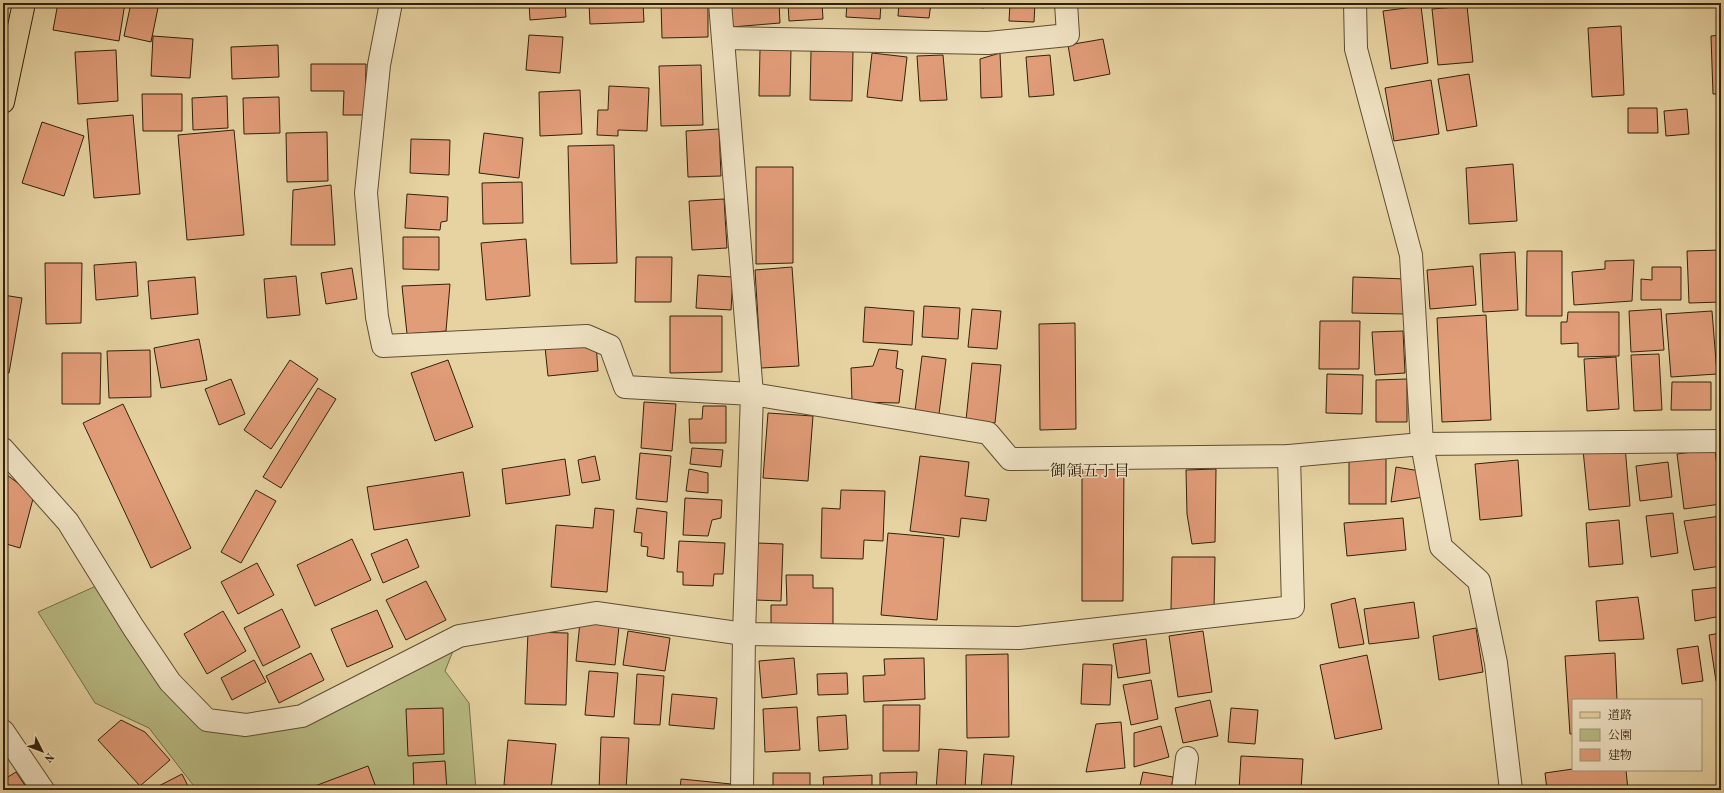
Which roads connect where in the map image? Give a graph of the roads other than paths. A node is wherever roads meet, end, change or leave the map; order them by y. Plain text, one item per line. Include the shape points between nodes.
1 (24, 3) edge
2 (391, 3) edge
3 (720, 3) edge
4 (1066, 3) edge
5 (1355, 3) edge
6 (723, 38) junction
7 (3, 102) edge
8 (752, 394) junction
9 (1721, 441) edge
10 (1422, 444) junction
11 (3, 449) edge
12 (1289, 456) junction
13 (744, 634) junction
14 (3, 731) edge
15 (1187, 758) dead end
16 (43, 790) edge
17 (742, 790) edge
18 (1183, 790) edge
19 (1511, 790) edge

1 - 7 main road
2 - 8 street via 379,65 366,193 377,317 383,346 587,336 610,346 625,387
3 - 6 street
4 - 6 street via 1068,35 988,43
5 - 10 street via 1356,49 1411,255
6 - 8 street
8 - 12 street via 988,433 1010,459
8 - 13 street
9 - 10 street
10 - 12 street
10 - 19 street via 1442,547 1479,581 1496,663
11 - 13 street via 68,522 170,682 207,720 246,726 302,716 459,636 596,613
12 - 13 street via 1293,607 1019,638
13 - 17 street
14 - 16 street
15 - 18 street

